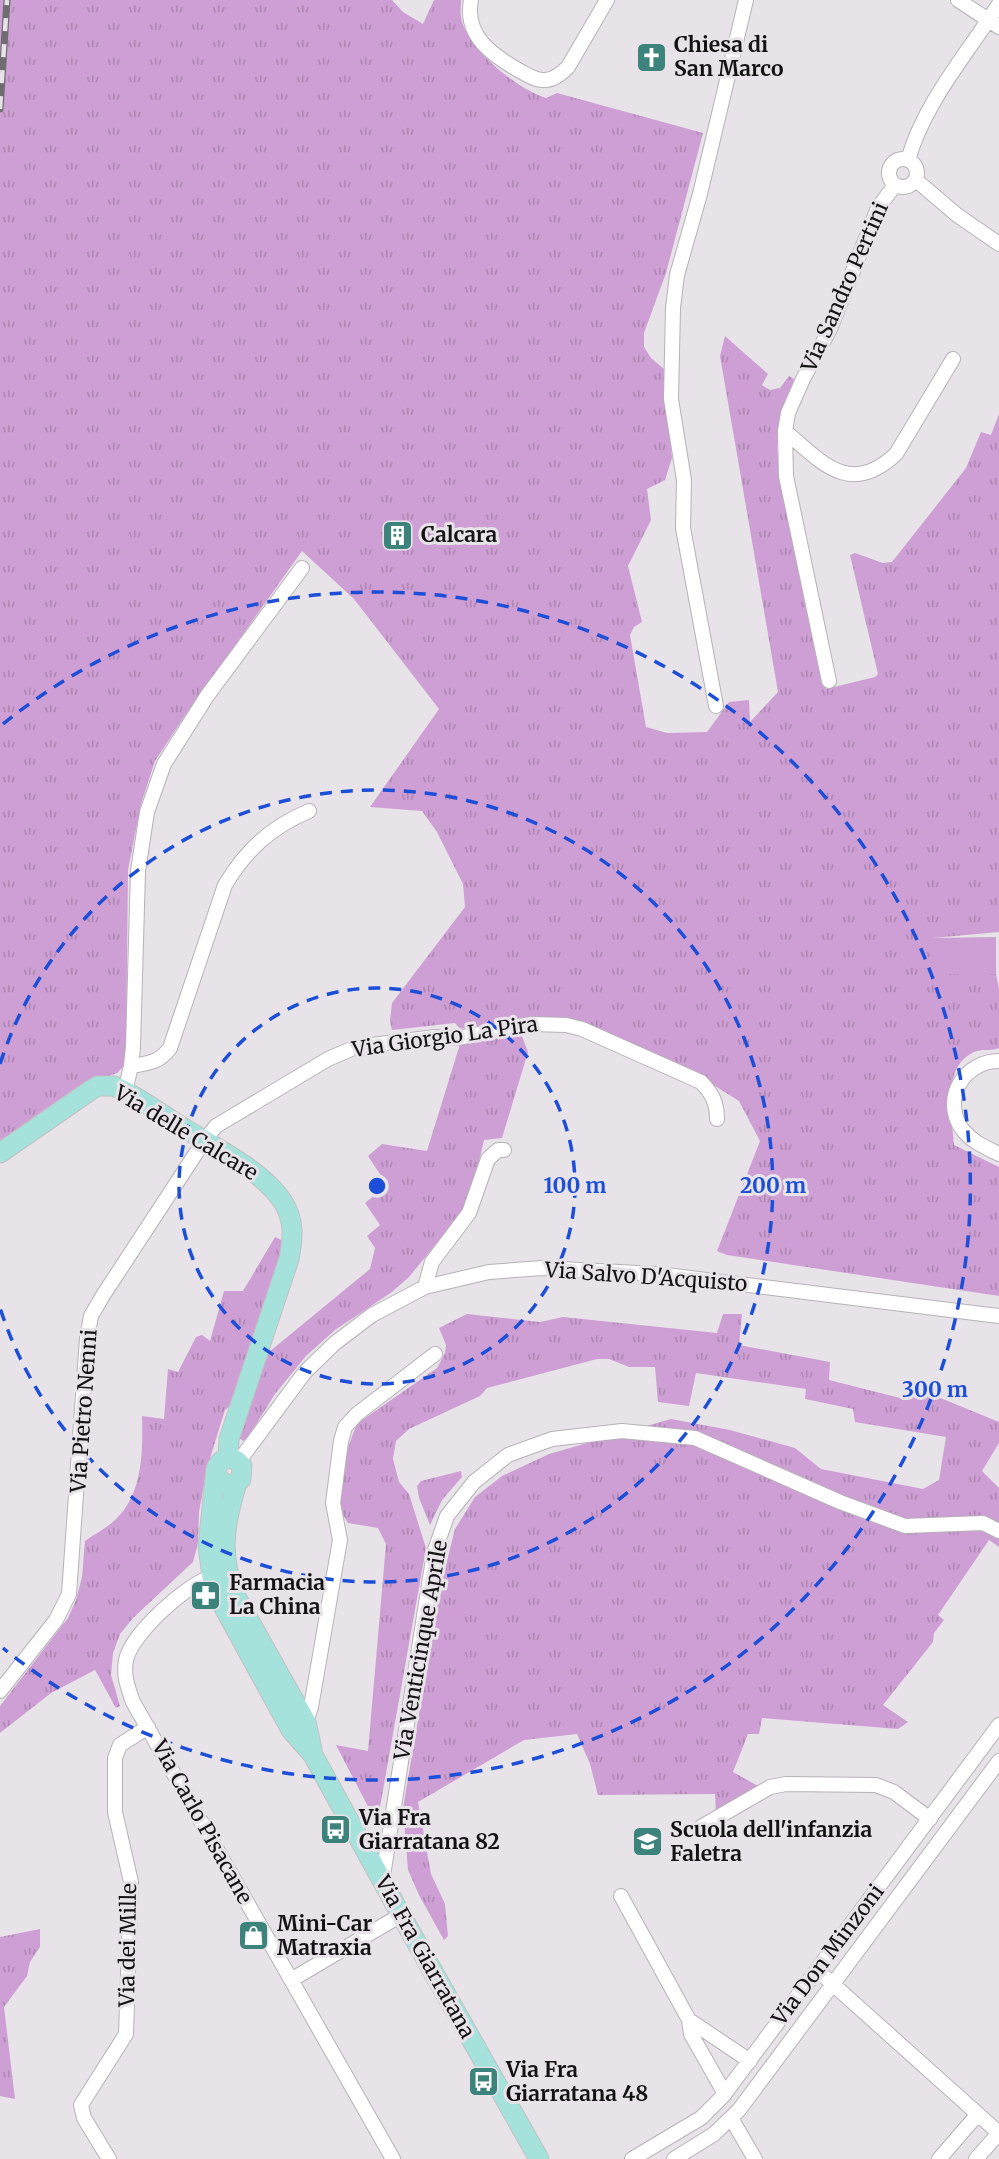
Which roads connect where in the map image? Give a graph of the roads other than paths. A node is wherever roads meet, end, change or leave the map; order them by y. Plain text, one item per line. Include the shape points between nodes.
1 (471, 0) edge
2 (607, 0) edge
3 (746, 0) edge
4 (958, 0) edge
5 (994, 0) edge
6 (999, 4) edge
7 (994, 24) edge
8 (908, 160) junction
9 (916, 180) junction
10 (895, 185) junction
11 (999, 244) edge
12 (953, 359) dead end
13 (785, 431) junction
14 (302, 568) dead end
15 (829, 681) dead end
16 (716, 706) dead end
17 (309, 811) dead end
18 (999, 1060) edge
19 (131, 1066) junction
20 (125, 1091) junction
21 (717, 1119) dead end
22 (204, 1141) junction
23 (504, 1150) dead end
24 (0, 1153) edge
25 (999, 1154) edge
26 (425, 1287) junction
27 (999, 1316) edge
28 (435, 1354) dead end
29 (234, 1459) junction
30 (216, 1475) junction
31 (237, 1483) junction
32 (999, 1531) edge
33 (211, 1577) junction
34 (0, 1691) edge
35 (306, 1722) junction
36 (999, 1726) edge
37 (148, 1727) junction
38 (313, 1755) junction
39 (999, 1761) edge
40 (930, 1819) junction
41 (701, 1827) dead end
42 (382, 1882) junction
43 (621, 1896) dead end
44 (401, 1915) junction
45 (817, 1970) junction
46 (291, 1980) junction
47 (833, 1984) junction
48 (689, 2020) junction
49 (750, 2061) junction
50 (725, 2094) junction
51 (978, 2114) junction
52 (731, 2118) junction
53 (999, 2133) edge
54 (109, 2159) edge
55 (393, 2159) edge
56 (538, 2159) edge
57 (632, 2159) edge
58 (674, 2159) edge
59 (755, 2159) edge
60 (939, 2159) edge
61 (976, 2159) edge

1 - 2 street via 470,17 481,43 500,60 533,78 547,80 568,67
3 - 16 street via 677,275 673,307 671,399 684,480 683,528
4 - 7 street
5 - 6 street
6 - 7 street, Via Sandro Pertini
7 - 8 street, Via Sandro Pertini via 925,117
8 - 9 street via 917,170
8 - 10 street, Via Sandro Pertini via 898,160 890,168
9 - 10 street, Via Sandro Pertini via 909,186
9 - 11 street
10 - 13 street, Via Sandro Pertini via 878,208 830,329 788,413
12 - 13 street via 896,454 882,466 866,472 837,471
13 - 15 street, Via Sandro Pertini via 786,476
14 - 19 street via 207,696 164,764 147,811 138,872
17 - 19 street via 278,826 236,866 225,885 170,1048 155,1062
18 - 25 street via 979,1064 961,1080 956,1116 970,1138
19 - 20 street
20 - 22 main road, Via delle Calcare
20 - 24 main road, Via delle Calcare via 98,1086
21 - 22 street, Via Giorgio La Pira via 707,1088 683,1073 582,1029 550,1023 458,1038 371,1044 342,1052 223,1122
22 - 29 main road, Via delle Calcare via 270,1185 284,1202 293,1229 289,1259 229,1439
22 - 34 street, Via Pietro Nenni via 91,1316 69,1594 56,1620
23 - 26 street via 488,1159 469,1213 432,1262
26 - 27 street, Via Salvo D'Acquisto via 489,1272 542,1268 658,1273
26 - 29 street, Via Salvo D'Acquisto via 372,1315 335,1343 305,1372
28 - 35 street via 345,1427 333,1503 340,1540
29 - 30 main road via 218,1463
29 - 31 main road via 244,1473
30 - 31 main road via 224,1484
30 - 33 main road, Via Fra Giarratana via 208,1546
31 - 35 main road, Via Fra Giarratana via 224,1545 229,1579
32 - 42 street, Via Venticinque Aprile via 983,1523 905,1526 695,1438 622,1431 552,1439 508,1455 474,1482 447,1516 434,1553
33 - 37 street, Via Carlo Pisacane via 186,1591 142,1631 126,1658 127,1686
33 - 38 main road, Via Fra Giarratana via 291,1730
35 - 38 main road, Via Fra Giarratana
36 - 40 street, Via Don Minzoni
37 - 46 street, Via Carlo Pisacane
37 - 54 street, Via dei Mille via 120,1745 116,1758 115,1812 131,1882 126,2034 81,2105
38 - 42 main road, Via Fra Giarratana
39 - 47 street, Via Don Minzoni
40 - 41 street via 894,1792 876,1785 786,1784 770,1787
40 - 45 street, Via Don Minzoni
42 - 44 main road, Via Fra Giarratana
43 - 48 street
44 - 46 street
44 - 56 main road, Via Fra Giarratana
45 - 47 street
45 - 49 street, Via Don Minzoni
46 - 55 street, Via Carlo Pisacane
47 - 51 street
47 - 52 street, Via Don Minzoni
48 - 49 street
48 - 50 street via 691,2034
49 - 50 street, Via Don Minzoni
50 - 57 street, Via Don Minzoni via 701,2118
51 - 53 street
51 - 60 street
52 - 58 street, Via Don Minzoni
52 - 59 street
53 - 61 street

